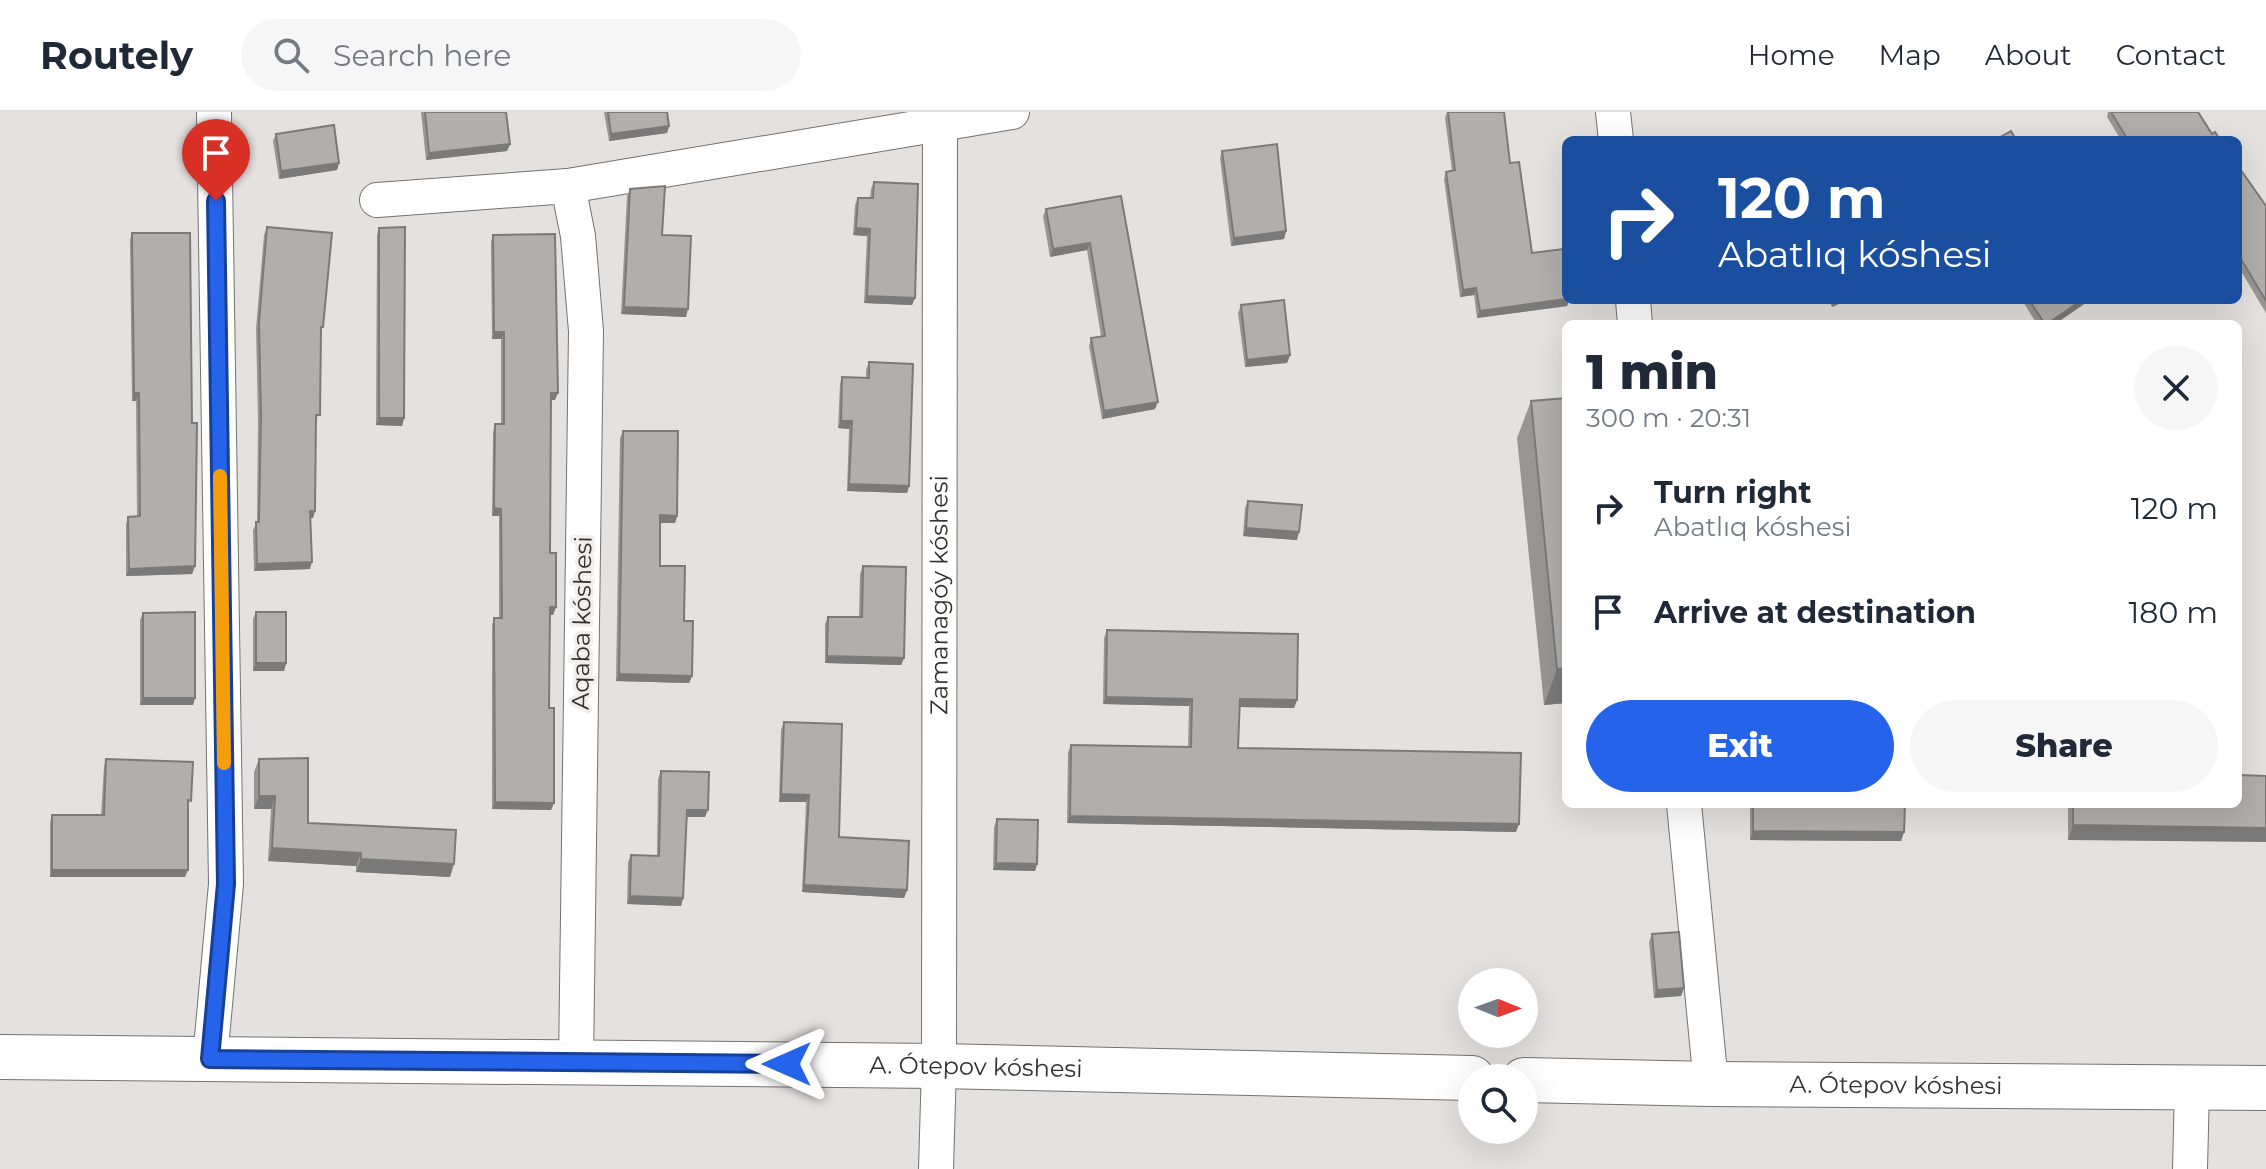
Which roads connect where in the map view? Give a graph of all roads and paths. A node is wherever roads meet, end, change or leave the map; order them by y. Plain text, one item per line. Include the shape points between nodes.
1 (214, 112) edge
2 (1012, 112) edge
3 (1613, 112) edge
4 (940, 123) junction
5 (1616, 136) edge
6 (568, 186) junction
7 (377, 200) dead end
8 (1684, 808) edge
9 (0, 1057) edge
10 (210, 1059) junction
11 (576, 1062) junction
12 (939, 1066) junction
13 (1458, 1078) edge
14 (1538, 1080) edge
15 (1711, 1084) junction
16 (2192, 1088) junction
17 (2266, 1088) edge
18 (936, 1169) edge
19 (2190, 1169) edge

1 - 10 street via 226,884
2 - 4 street
3 - 5 street
4 - 6 street
4 - 12 street, Zamanagóy kóshesi
6 - 7 street
6 - 11 street, Aqaba kóshesi via 586,331
8 - 15 street
9 - 10 main road, A. Ótepov kóshesi
10 - 11 main road, A. Ótepov kóshesi
11 - 12 main road, A. Ótepov kóshesi
12 - 13 main road, A. Ótepov kóshesi
12 - 18 street, Zamanagóy kóshesi
14 - 15 main road, A. Ótepov kóshesi
15 - 16 main road, A. Ótepov kóshesi
16 - 17 main road, A. Ótepov kóshesi
16 - 19 street

